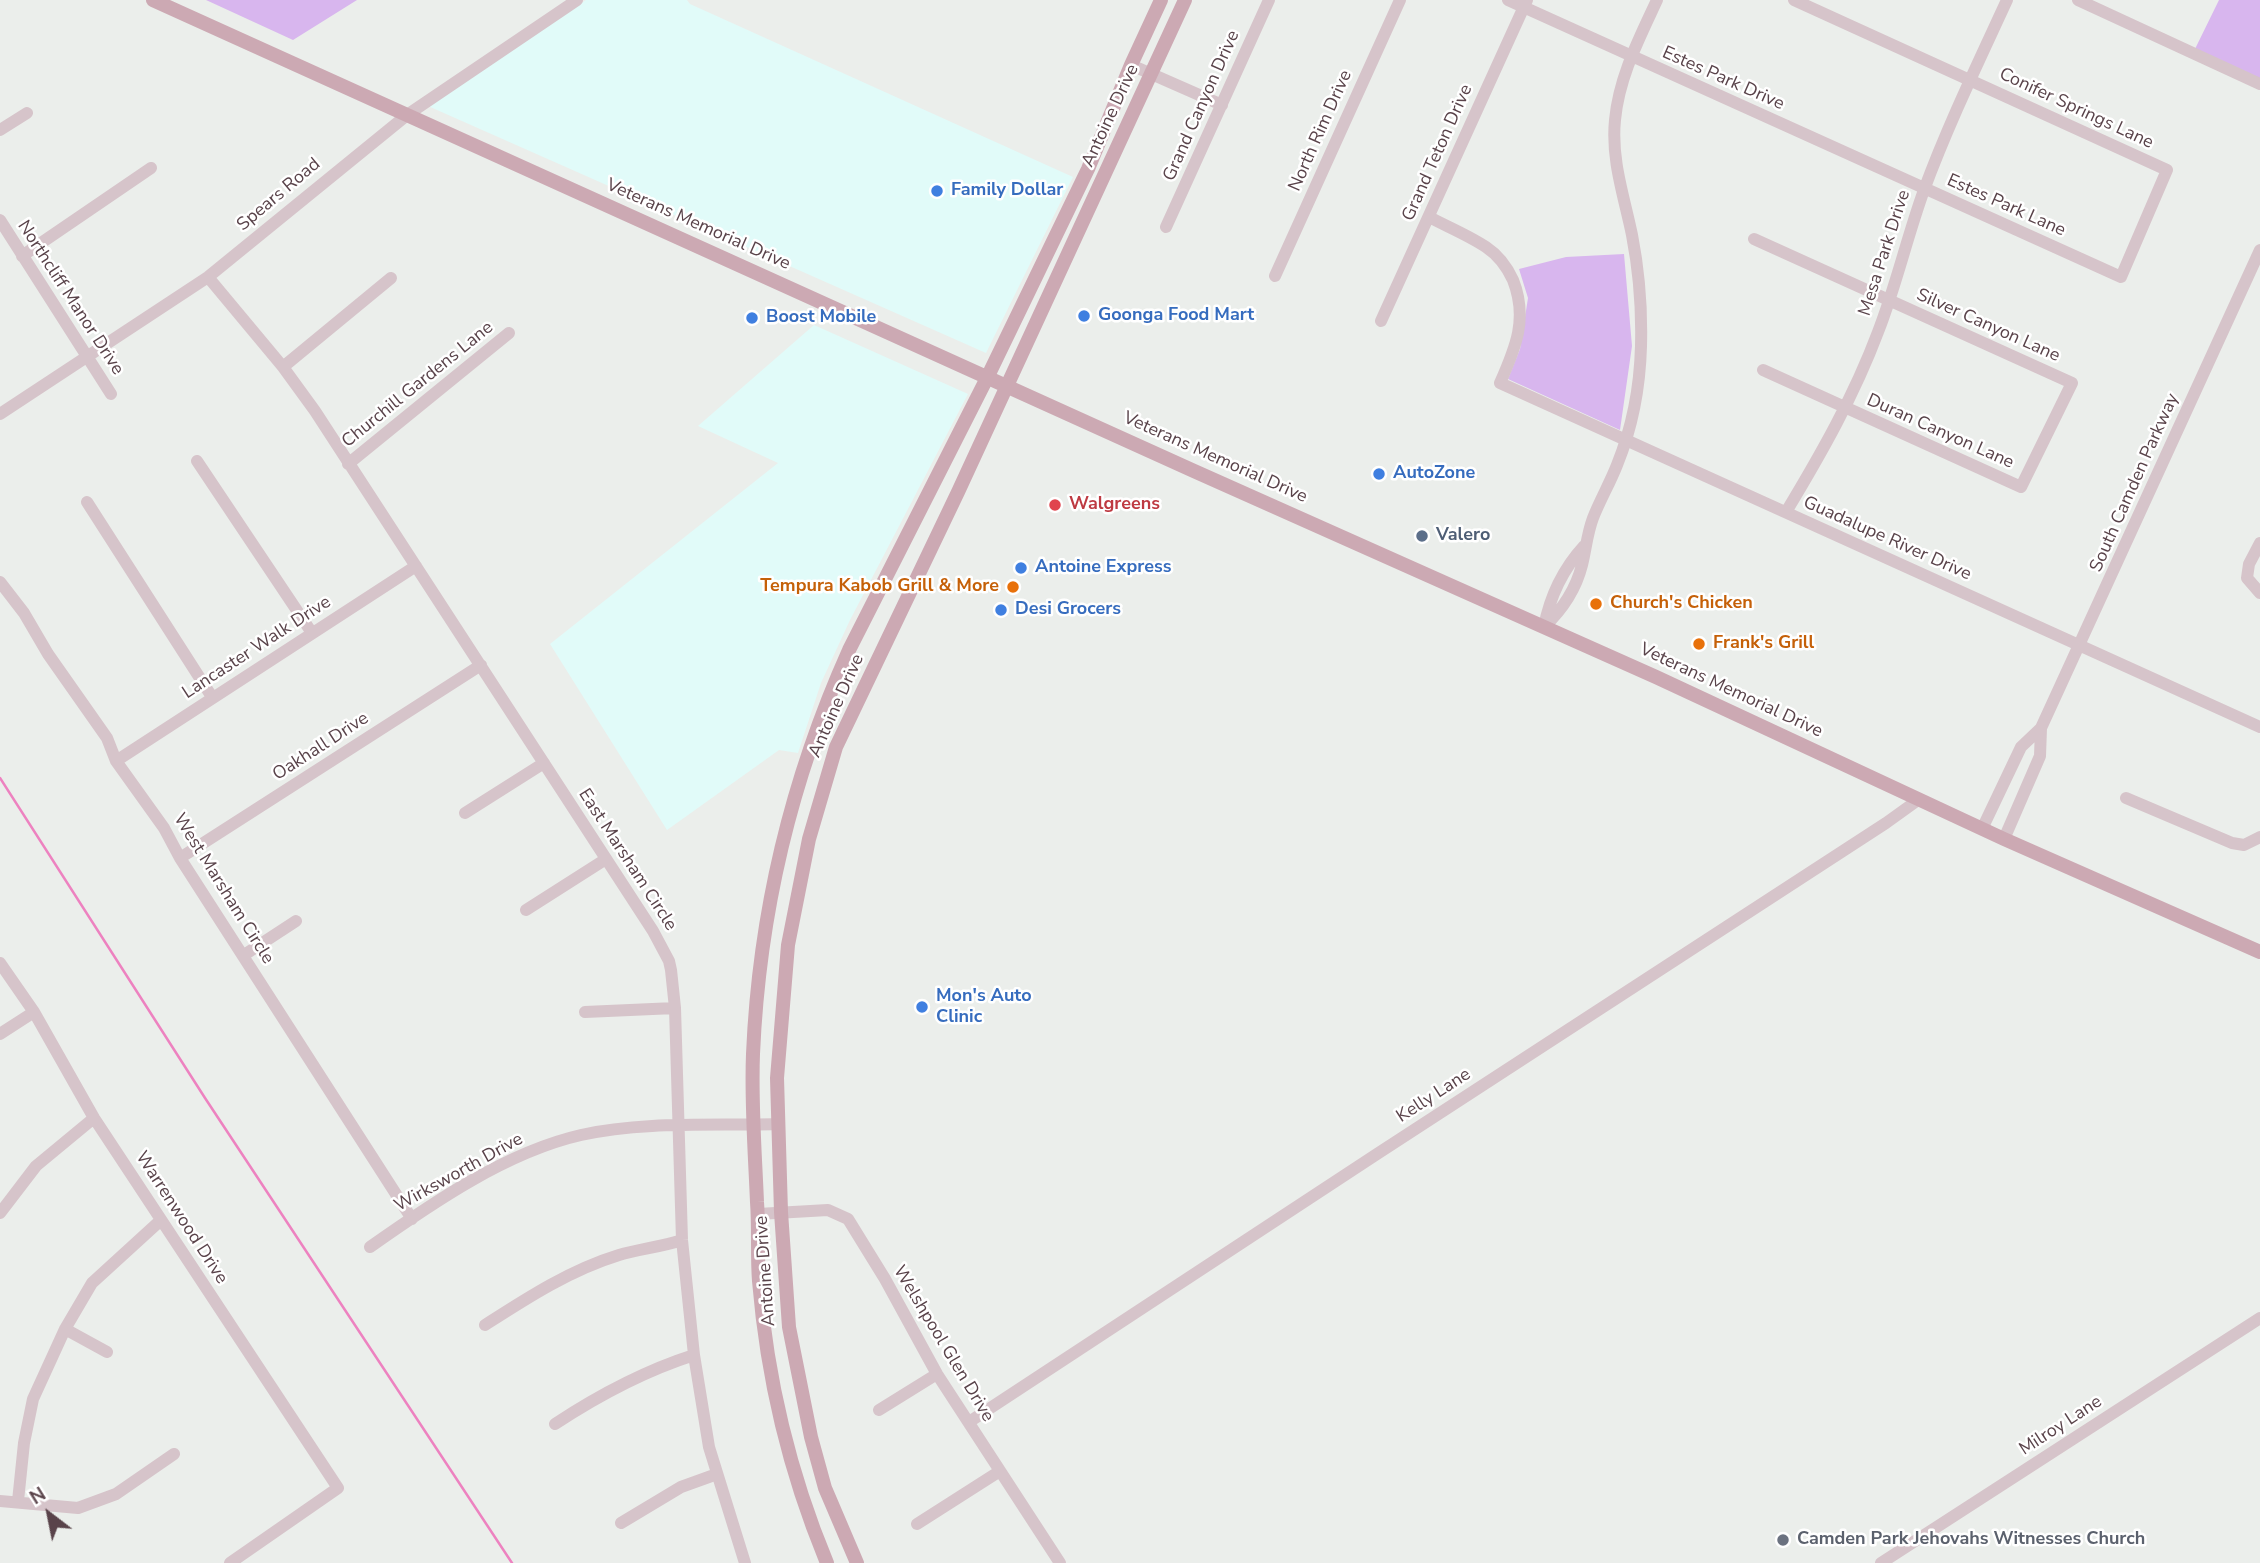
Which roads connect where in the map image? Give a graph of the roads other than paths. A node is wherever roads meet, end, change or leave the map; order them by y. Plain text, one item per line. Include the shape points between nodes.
1 (153, 0) edge
2 (577, 0) edge
3 (1161, 0) edge
4 (1185, 0) edge
5 (1269, 0) edge
6 (1400, 0) edge
7 (1508, 0) edge
8 (1657, 0) edge
9 (1794, 0) edge
10 (2007, 0) edge
11 (2078, 0) edge
12 (1526, 4) edge
13 (2097, 4) edge
14 (1632, 56) junction
15 (1131, 65) junction
16 (1152, 74) junction
17 (1970, 80) junction
18 (2260, 84) edge
19 (1222, 105) junction
20 (27, 113) dead end
21 (407, 115) junction
22 (0, 131) edge
23 (151, 168) dead end
24 (2167, 170) joint
25 (1924, 189) junction
26 (1078, 191) junction
27 (1094, 198) junction
28 (1429, 217) junction
29 (0, 220) edge
30 (1166, 227) dead end
31 (1754, 239) dead end
32 (2260, 250) edge
33 (22, 256) junction
34 (208, 276) junction
35 (1275, 276) dead end
36 (391, 278) dead end
37 (1889, 300) junction
38 (1381, 321) dead end
39 (509, 333) dead end
40 (87, 356) junction
41 (283, 367) junction
42 (1763, 370) dead end
43 (988, 378) junction
44 (1007, 387) junction
45 (111, 394) dead end
46 (1845, 408) junction
47 (0, 414) edge
48 (1626, 439) junction
49 (197, 461) dead end
50 (348, 464) junction
51 (2021, 487) joint
52 (87, 502) dead end
53 (1786, 512) junction
54 (2260, 543) edge
55 (416, 566) junction
56 (0, 582) edge
57 (2260, 593) edge
58 (1544, 627) junction
59 (312, 634) junction
60 (2080, 646) junction
61 (481, 665) junction
62 (212, 697) junction
63 (2260, 727) edge
64 (2041, 729) junction
65 (116, 761) junction
66 (544, 763) junction
67 (2126, 797) dead end
68 (1918, 800) junction
69 (465, 813) dead end
70 (1982, 829) junction
71 (2260, 837) edge
72 (2004, 839) junction
73 (180, 858) junction
74 (606, 859) junction
75 (526, 910) dead end
76 (296, 921) dead end
77 (2260, 951) edge
78 (244, 956) junction
79 (0, 963) edge
80 (674, 1008) junction
81 (34, 1012) junction
82 (585, 1012) dead end
83 (0, 1034) edge
84 (94, 1118) junction
85 (778, 1124) junction
86 (678, 1125) junction
87 (754, 1125) junction
88 (781, 1212) junction
89 (0, 1213) edge
90 (758, 1214) junction
91 (412, 1219) junction
92 (162, 1220) junction
93 (682, 1240) junction
94 (370, 1247) dead end
95 (2260, 1318) edge
96 (485, 1325) dead end
97 (65, 1329) junction
98 (107, 1352) dead end
99 (694, 1355) junction
100 (937, 1374) junction
101 (879, 1410) dead end
102 (969, 1422) junction
103 (555, 1424) dead end
104 (811, 1437) junction
105 (786, 1442) junction
106 (174, 1454) dead end
107 (1000, 1471) junction
108 (717, 1474) junction
109 (0, 1501) edge
110 (18, 1501) junction
111 (621, 1523) dead end
112 (917, 1524) dead end
113 (230, 1563) edge
114 (745, 1563) edge
115 (827, 1563) edge
116 (857, 1563) edge
117 (1060, 1563) edge
118 (1881, 1563) edge

1 - 21 main road, Veterans Memorial Drive
2 - 21 street, Spears Road
3 - 15 main road, Antoine Drive
4 - 16 main road, Antoine Drive
5 - 19 street, Grand Canyon Drive
6 - 35 street, North Rim Drive
7 - 12 street, Estes Park Drive
8 - 14 street
9 - 17 street, Conifer Springs Lane
10 - 17 street, Mesa Park Drive
11 - 13 street
12 - 14 street, Estes Park Drive
12 - 28 street, Grand Teton Drive
13 - 18 street
14 - 25 street, Estes Park Drive
14 - 48 street via 1615,123 1617,175 1636,257 1641,309 1640,371
15 - 16 street
15 - 26 main road, Antoine Drive
16 - 19 street
16 - 27 main road, Antoine Drive
17 - 24 street, Conifer Springs Lane
17 - 25 street, Mesa Park Drive
19 - 30 street, Grand Canyon Drive
20 - 22 street
21 - 34 street, Spears Road
21 - 43 main road, Veterans Memorial Drive
23 - 33 street
24 - 25 street, Estes Park Lane via 2121,277
25 - 37 street, Mesa Park Drive
26 - 27 main road
26 - 43 main road, Antoine Drive
27 - 44 main road, Antoine Drive
28 - 38 street, Grand Teton Drive
28 - 48 street, Guadalupe River Drive via 1485,246 1510,274 1520,299 1521,319 1500,383
29 - 33 street, Northcliff Manor Drive
31 - 37 street, Silver Canyon Lane
32 - 60 street, South Camden Parkway
33 - 40 street, Northcliff Manor Drive
34 - 40 street, Spears Road
34 - 41 street, East Marsham Circle
36 - 41 street
37 - 46 street, Mesa Park Drive
37 - 51 street, Silver Canyon Lane via 2071,383
39 - 50 street, Churchill Gardens Lane
40 - 45 street, Northcliff Manor Drive
40 - 47 street, Spears Road
41 - 50 street, East Marsham Circle
42 - 46 street, Duran Canyon Lane
43 - 44 main road, Veterans Memorial Drive
43 - 87 main road, Antoine Drive via 849,650 801,775 777,866 758,988
44 - 58 main road, Veterans Memorial Drive
44 - 85 main road, Antoine Drive via 836,747 809,839 788,945 777,1078
46 - 51 street, Duran Canyon Lane
46 - 53 street, Mesa Park Drive
48 - 53 street, Guadalupe River Drive
48 - 58 street via 1584,545 1556,587
49 - 59 street
50 - 55 street, East Marsham Circle
52 - 62 street
53 - 60 street, Guadalupe River Drive
54 - 57 street via 2247,578
55 - 59 street, Lancaster Walk Drive
55 - 61 street, East Marsham Circle
56 - 65 street, West Marsham Circle via 107,738
58 - 68 main road, Veterans Memorial Drive
59 - 62 street, Lancaster Walk Drive
60 - 63 street, Guadalupe River Drive
60 - 64 street, South Camden Parkway
61 - 66 street, East Marsham Circle
61 - 73 street, Oakhall Drive
62 - 65 street, Lancaster Walk Drive
64 - 70 street, South Camden Parkway via 2021,747
64 - 72 street, South Camden Parkway via 2040,755
65 - 73 street, West Marsham Circle
66 - 69 street
66 - 74 street, East Marsham Circle
67 - 71 street via 2232,843 2244,845
68 - 70 main road, Veterans Memorial Drive
68 - 102 street, Kelly Lane
70 - 72 main road, Veterans Memorial Drive
72 - 77 main road, Veterans Memorial Drive
73 - 78 street, West Marsham Circle
74 - 75 street
74 - 80 street, East Marsham Circle via 669,961
76 - 78 street
78 - 91 street, West Marsham Circle
79 - 81 street, Warrenwood Drive
80 - 82 street
80 - 86 street, East Marsham Circle
81 - 83 street
81 - 84 street, Warrenwood Drive
84 - 89 street via 36,1166
84 - 92 street, Warrenwood Drive
85 - 87 street, Wirksworth Drive
85 - 88 main road, Antoine Drive
86 - 87 street, Wirksworth Drive
86 - 91 street, Wirksworth Drive via 606,1130 556,1142 498,1167
86 - 93 street, East Marsham Circle
87 - 90 main road, Antoine Drive
88 - 90 street, Welshpool Glen Drive
88 - 100 street, Welshpool Glen Drive via 828,1210 848,1219
88 - 104 main road, Antoine Drive via 789,1328
90 - 105 main road, Antoine Drive via 763,1321
91 - 94 street, Wirksworth Drive
92 - 97 street via 92,1283
92 - 113 street, Warrenwood Drive via 338,1488
93 - 96 street via 584,1268
93 - 99 street, East Marsham Circle
95 - 118 street, Milroy Lane
97 - 98 street
97 - 110 street via 33,1399
99 - 103 street via 647,1372
99 - 108 street, East Marsham Circle
100 - 101 street
100 - 102 street, Welshpool Glen Drive
102 - 107 street, Welshpool Glen Drive
104 - 105 main road
104 - 116 main road, Antoine Drive via 825,1488
105 - 115 main road, Antoine Drive
106 - 110 street via 116,1494 78,1508
107 - 112 street
107 - 117 street, Welshpool Glen Drive
108 - 111 street via 681,1488
108 - 114 street, East Marsham Circle
109 - 110 street

